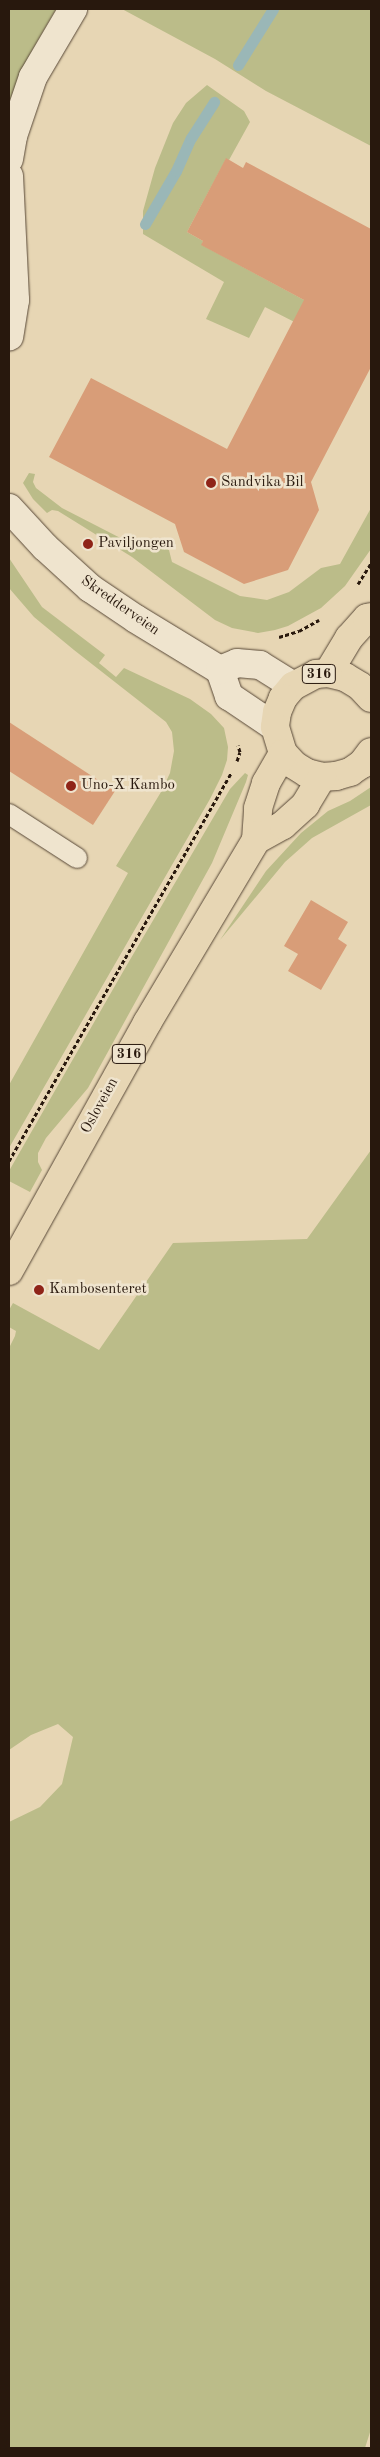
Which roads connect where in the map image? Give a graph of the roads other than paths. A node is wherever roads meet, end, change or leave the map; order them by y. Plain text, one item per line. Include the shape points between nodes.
1 (74, 9) edge
2 (9, 159) edge
3 (9, 176) edge
4 (9, 337) edge
5 (9, 508) edge
6 (371, 617) edge
7 (220, 670) junction
8 (328, 673) junction
9 (293, 686) junction
10 (371, 698) edge
11 (275, 728) junction
12 (371, 752) edge
13 (283, 753) junction
14 (322, 776) junction
15 (9, 814) edge
16 (256, 840) junction
17 (77, 858) dead end
18 (9, 1271) edge

1 - 2 street via 34,77 13,136
3 - 4 street via 15,300
5 - 7 street, Skredderveien via 90,588
6 - 8 main road, 316 via 349,638
7 - 9 street via 237,663 260,665
7 - 11 street via 230,696
8 - 9 main road, 316 via 316,674
8 - 10 main road, 316 via 353,681
9 - 11 main road, 316 via 283,698
11 - 13 main road
12 - 14 main road via 350,772
13 - 14 main road via 300,769
13 - 16 main road, Osloveien / 316 via 266,783 258,808
14 - 16 main road via 305,804 283,825
15 - 17 lane
16 - 18 main road, Osloveien / 316 via 147,1023

